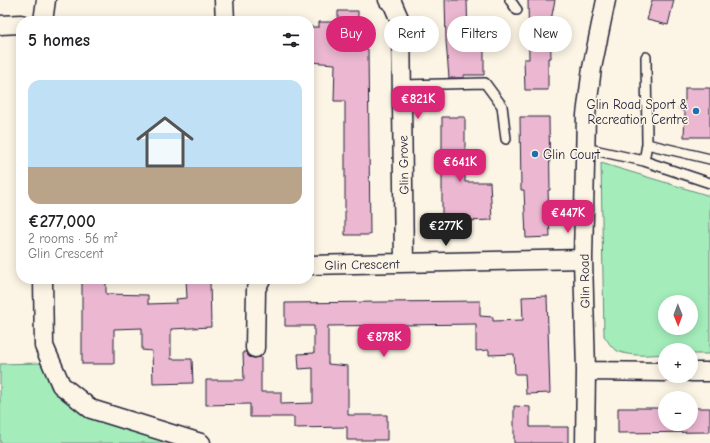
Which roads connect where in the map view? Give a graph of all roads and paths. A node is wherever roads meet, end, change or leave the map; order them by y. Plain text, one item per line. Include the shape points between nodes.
1 (46, 0) edge
2 (224, 0) edge
3 (510, 0) edge
4 (606, 0) edge
5 (391, 1) edge
6 (517, 10) dead end
7 (44, 16) edge
8 (225, 16) edge
9 (16, 24) edge
10 (0, 25) edge
11 (646, 58) dead end
12 (402, 85) junction
13 (506, 139) dead end
14 (647, 144) junction
15 (585, 148) junction
16 (710, 159) edge
17 (644, 161) junction
18 (710, 183) edge
19 (583, 259) junction
20 (404, 263) junction
21 (314, 265) edge
22 (43, 284) edge
23 (258, 284) edge
24 (255, 348) dead end
25 (586, 371) junction
26 (658, 372) edge
27 (698, 372) edge
28 (710, 372) edge
29 (201, 443) edge
30 (585, 443) edge

1 - 7 street
2 - 8 street
3 - 6 lane
4 - 15 street, Glin Road via 592,68
5 - 12 street, Glin Grove via 401,23
9 - 10 street
11 - 14 lane
12 - 13 lane via 484,83 502,106
12 - 20 street, Glin Grove
14 - 16 lane
14 - 17 lane
15 - 17 lane
15 - 19 street, Glin Road
17 - 18 lane
19 - 20 street, Glin Crescent
19 - 25 street, Glin Road
20 - 21 street, Glin Crescent
22 - 29 street via 44,346 61,385 91,409
23 - 24 street via 256,289
25 - 26 street
25 - 30 street, Glin Road
27 - 28 street

